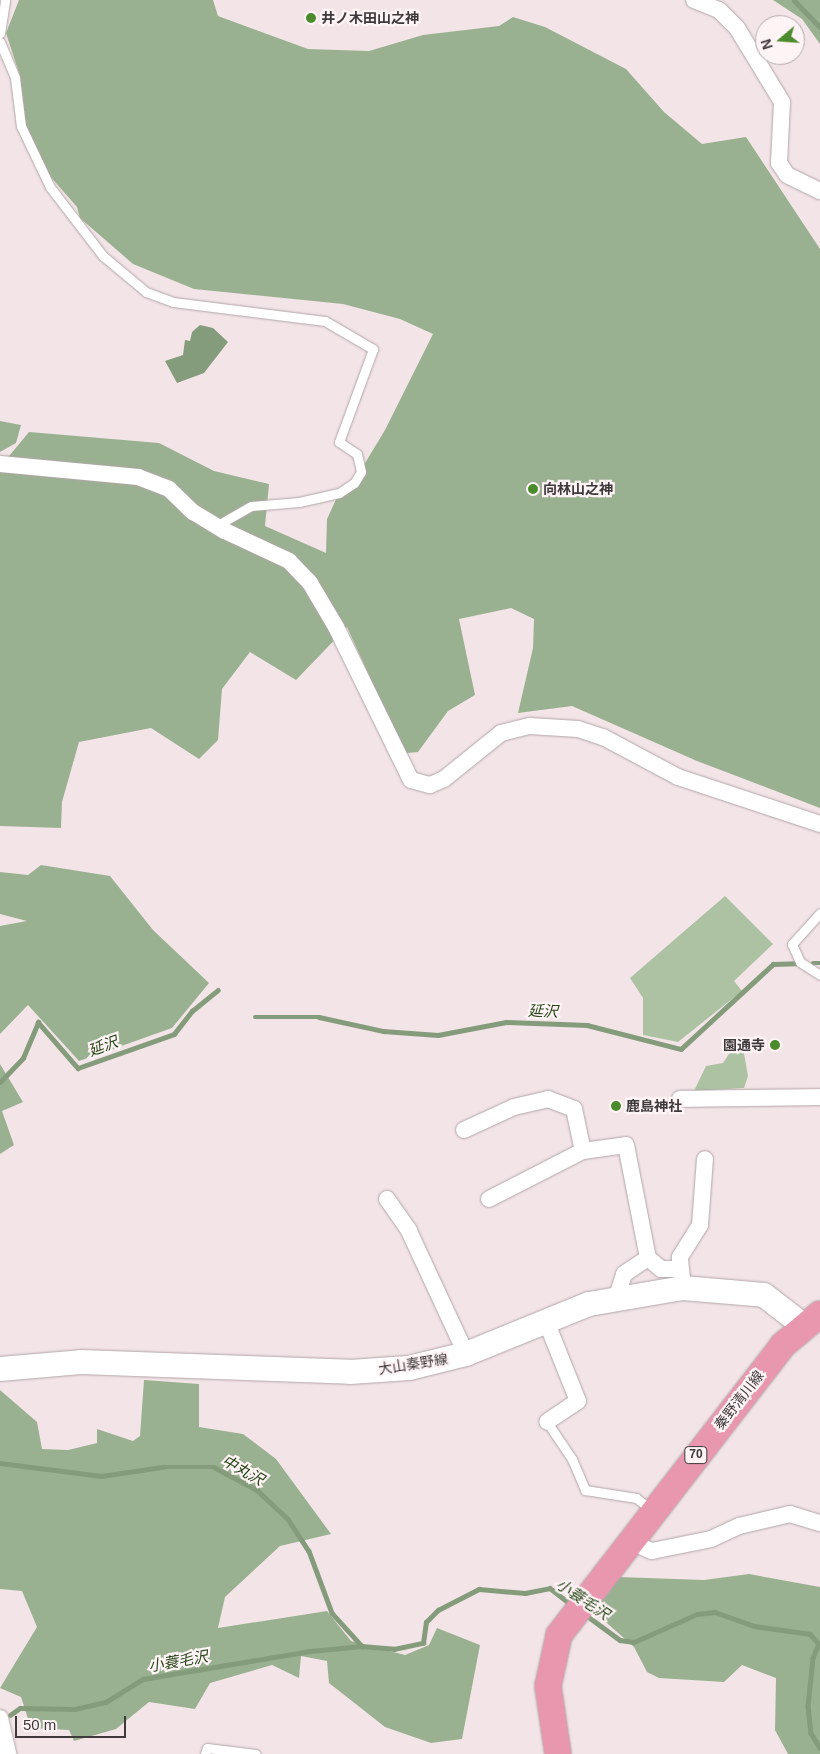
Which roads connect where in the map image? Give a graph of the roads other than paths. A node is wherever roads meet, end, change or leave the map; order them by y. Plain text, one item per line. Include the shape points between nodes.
1 (5, 0) edge
2 (694, 0) edge
3 (0, 33) edge
4 (0, 42) edge
5 (820, 191) edge
6 (0, 464) edge
7 (216, 526) junction
8 (820, 824) edge
9 (820, 913) edge
10 (820, 975) edge
11 (820, 1097) edge
12 (680, 1099) dead end
13 (464, 1130) dead end
14 (583, 1151) junction
15 (705, 1159) dead end
16 (387, 1199) dead end
17 (489, 1199) dead end
18 (648, 1258) junction
19 (681, 1278) junction
20 (617, 1296) junction
21 (812, 1319) edge
22 (546, 1321) junction
23 (466, 1354) junction
24 (0, 1369) edge
25 (547, 1422) joint
26 (652, 1510) junction
27 (820, 1523) edge
28 (628, 1540) junction
29 (0, 1718) edge
30 (8, 1754) edge
31 (205, 1754) edge
32 (256, 1754) edge
33 (558, 1754) edge

1 - 3 lane
2 - 5 street via 719,10 737,28 782,102 779,162 788,174
4 - 7 lane via 15,78 21,126 50,187 103,256 146,292 173,302 325,321 373,349 339,442 358,454 361,472 354,483 339,493 314,499 251,506
6 - 7 street via 138,477 169,489 193,512
7 - 8 street via 289,561 310,583 411,780 430,785 444,779 501,733 530,726 578,730 603,737 688,780
9 - 10 lane via 792,944 800,962
11 - 12 street
13 - 14 street via 514,1107 548,1100 574,1110
14 - 17 street
14 - 18 street via 626,1145
15 - 19 street via 700,1225
16 - 23 street via 409,1231
18 - 19 street via 661,1269
18 - 20 street via 624,1274
19 - 20 main road, 大山秦野線
19 - 21 main road, 大山秦野線 via 764,1294
20 - 22 main road, 大山秦野線
21 - 26 main road, 秦野清川線 / 70
22 - 23 main road, 大山秦野線
22 - 25 street via 578,1401
23 - 24 main road, 大山秦野線 via 380,1371 81,1362
25 - 26 lane via 572,1459 585,1490 636,1498
26 - 28 main road, 秦野清川線 / 70
27 - 28 street via 790,1514 740,1526 711,1539 652,1551
28 - 33 main road, 秦野清川線 / 70 via 559,1635 548,1686
29 - 30 street
31 - 32 lane via 207,1748

